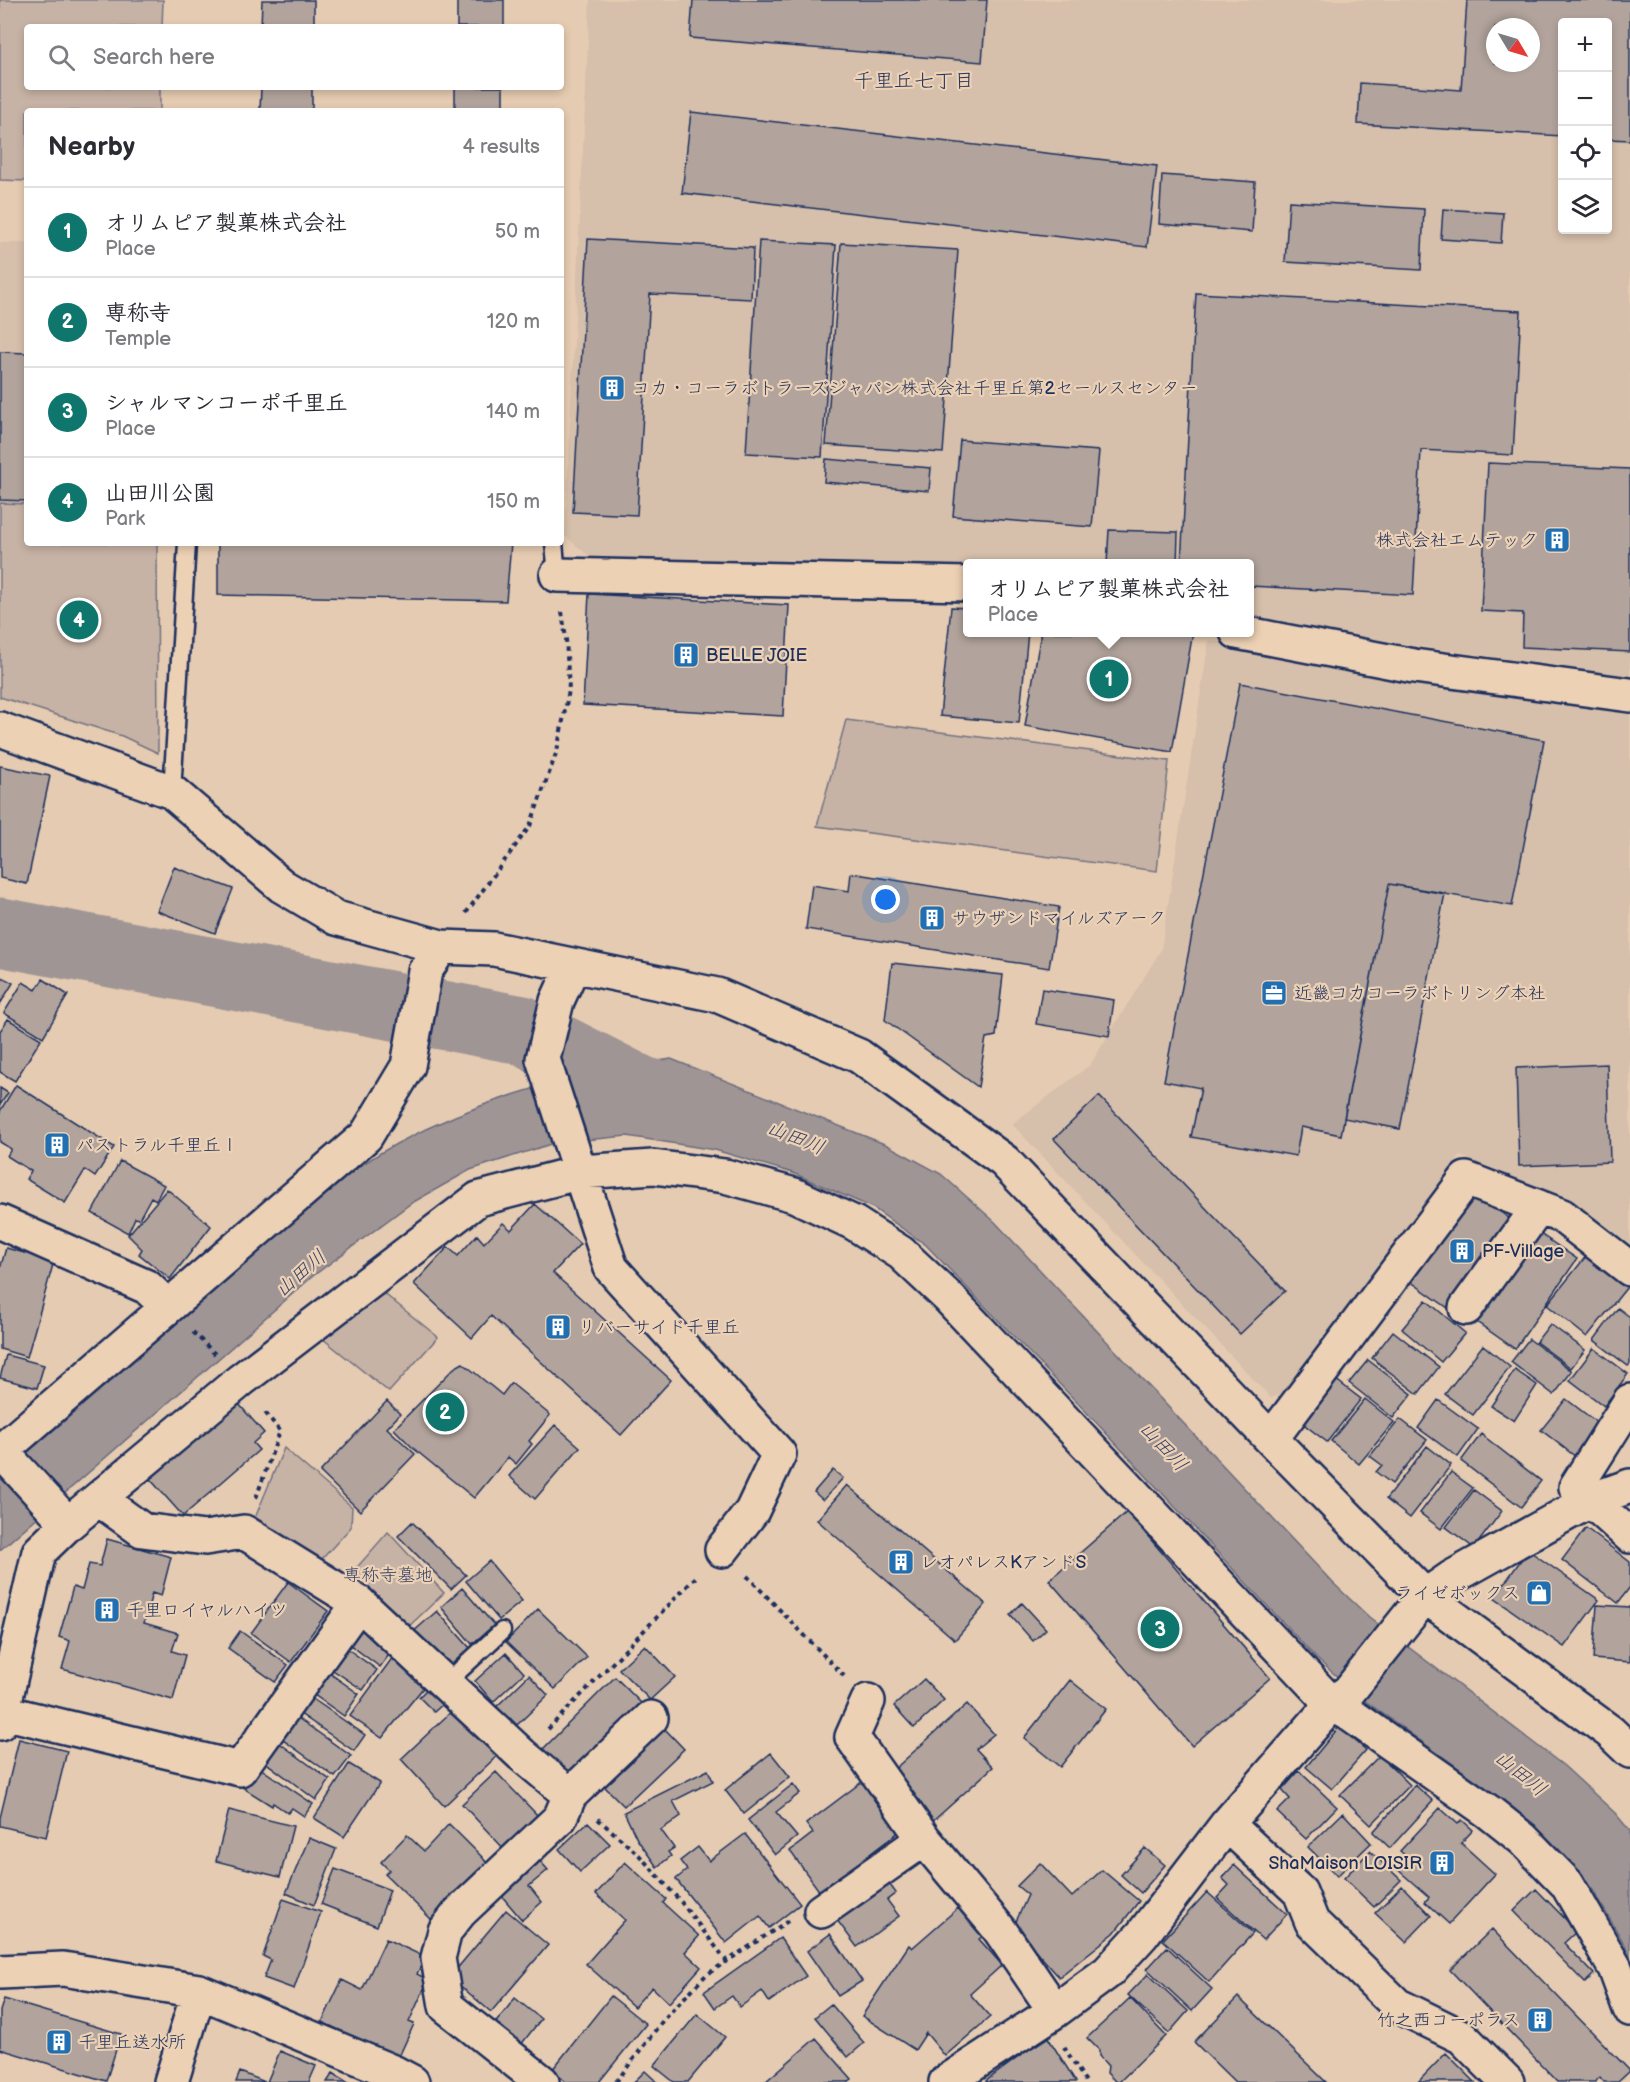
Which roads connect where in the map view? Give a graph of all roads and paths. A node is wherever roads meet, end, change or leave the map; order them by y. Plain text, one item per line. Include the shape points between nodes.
1 (187, 546) edge
2 (554, 546) edge
3 (557, 575) junction
4 (963, 584) edge
5 (1254, 636) edge
6 (1630, 695) edge
7 (0, 729) edge
8 (172, 792) junction
9 (441, 947) junction
10 (573, 966) junction
11 (579, 1167) junction
12 (1539, 1207) junction
13 (0, 1222) edge
14 (1630, 1269) edge
15 (167, 1305) junction
16 (1466, 1308) dead end
17 (241, 1380) junction
18 (1630, 1401) edge
19 (1271, 1439) junction
20 (0, 1452) edge
21 (1630, 1486) edge
22 (99, 1499) junction
23 (1591, 1500) junction
24 (68, 1524) junction
25 (244, 1532) junction
26 (1630, 1536) edge
27 (722, 1550) junction
28 (1425, 1596) junction
29 (359, 1603) junction
30 (502, 1631) dead end
31 (446, 1683) junction
32 (1340, 1697) junction
33 (868, 1701) joint
34 (1, 1717) edge
35 (651, 1718) dead end
36 (1630, 1751) edge
37 (522, 1755) junction
38 (570, 1795) junction
39 (1227, 1824) junction
40 (924, 1839) junction
41 (821, 1911) joint
42 (726, 1960) junction
43 (0, 1972) edge
44 (199, 1991) junction
45 (1630, 2009) edge
46 (1054, 2011) junction
47 (171, 2082) edge
48 (412, 2082) edge
49 (542, 2082) edge
50 (616, 2082) edge
51 (946, 2082) edge
52 (1507, 2082) edge

1 - 8 lane
2 - 3 lane
3 - 4 street
3 - 9 path via 569,690 557,751 530,826
5 - 6 street via 1414,666
7 - 8 street
8 - 9 street via 282,886 336,918
9 - 10 street via 494,949
9 - 15 street via 425,971 408,1066 366,1136
10 - 11 street via 557,1002 544,1066
10 - 19 street via 717,995 859,1056 1004,1161
11 - 17 street via 478,1198
11 - 27 street via 611,1268 779,1454 752,1511
11 - 32 street via 653,1167 724,1176 794,1195 854,1223 901,1253
12 - 14 street via 1562,1216
12 - 16 street
12 - 19 street via 1466,1179
13 - 15 street via 147,1287
15 - 17 path
15 - 20 street
17 - 22 street
17 - 25 path via 280,1431
18 - 23 street via 1575,1486
19 - 28 street
20 - 24 street
21 - 23 street
22 - 24 street
22 - 25 street via 142,1530 205,1538
23 - 26 street
23 - 28 street
24 - 34 street via 39,1552
25 - 29 street
27 - 33 path
27 - 37 path
28 - 32 street
28 - 36 street via 1610,1732
29 - 31 street
29 - 34 street via 240,1769
30 - 31 lane
31 - 37 street
32 - 39 street
32 - 45 street via 1348,1713 1489,1812 1567,1884 1615,1968
33 - 40 street via 852,1737
35 - 38 street
37 - 38 street
38 - 42 path via 639,1855
38 - 49 street via 560,1818 460,1912 445,1931 438,1958 446,2006
39 - 46 street via 1142,1935 1108,1972
39 - 52 street via 1300,1892 1312,1922 1397,2005 1462,2037
40 - 41 street
40 - 46 street via 999,1929
41 - 42 path via 814,1905
42 - 50 path via 664,2019
43 - 44 street via 63,1969
44 - 47 street
44 - 48 street
46 - 51 street

